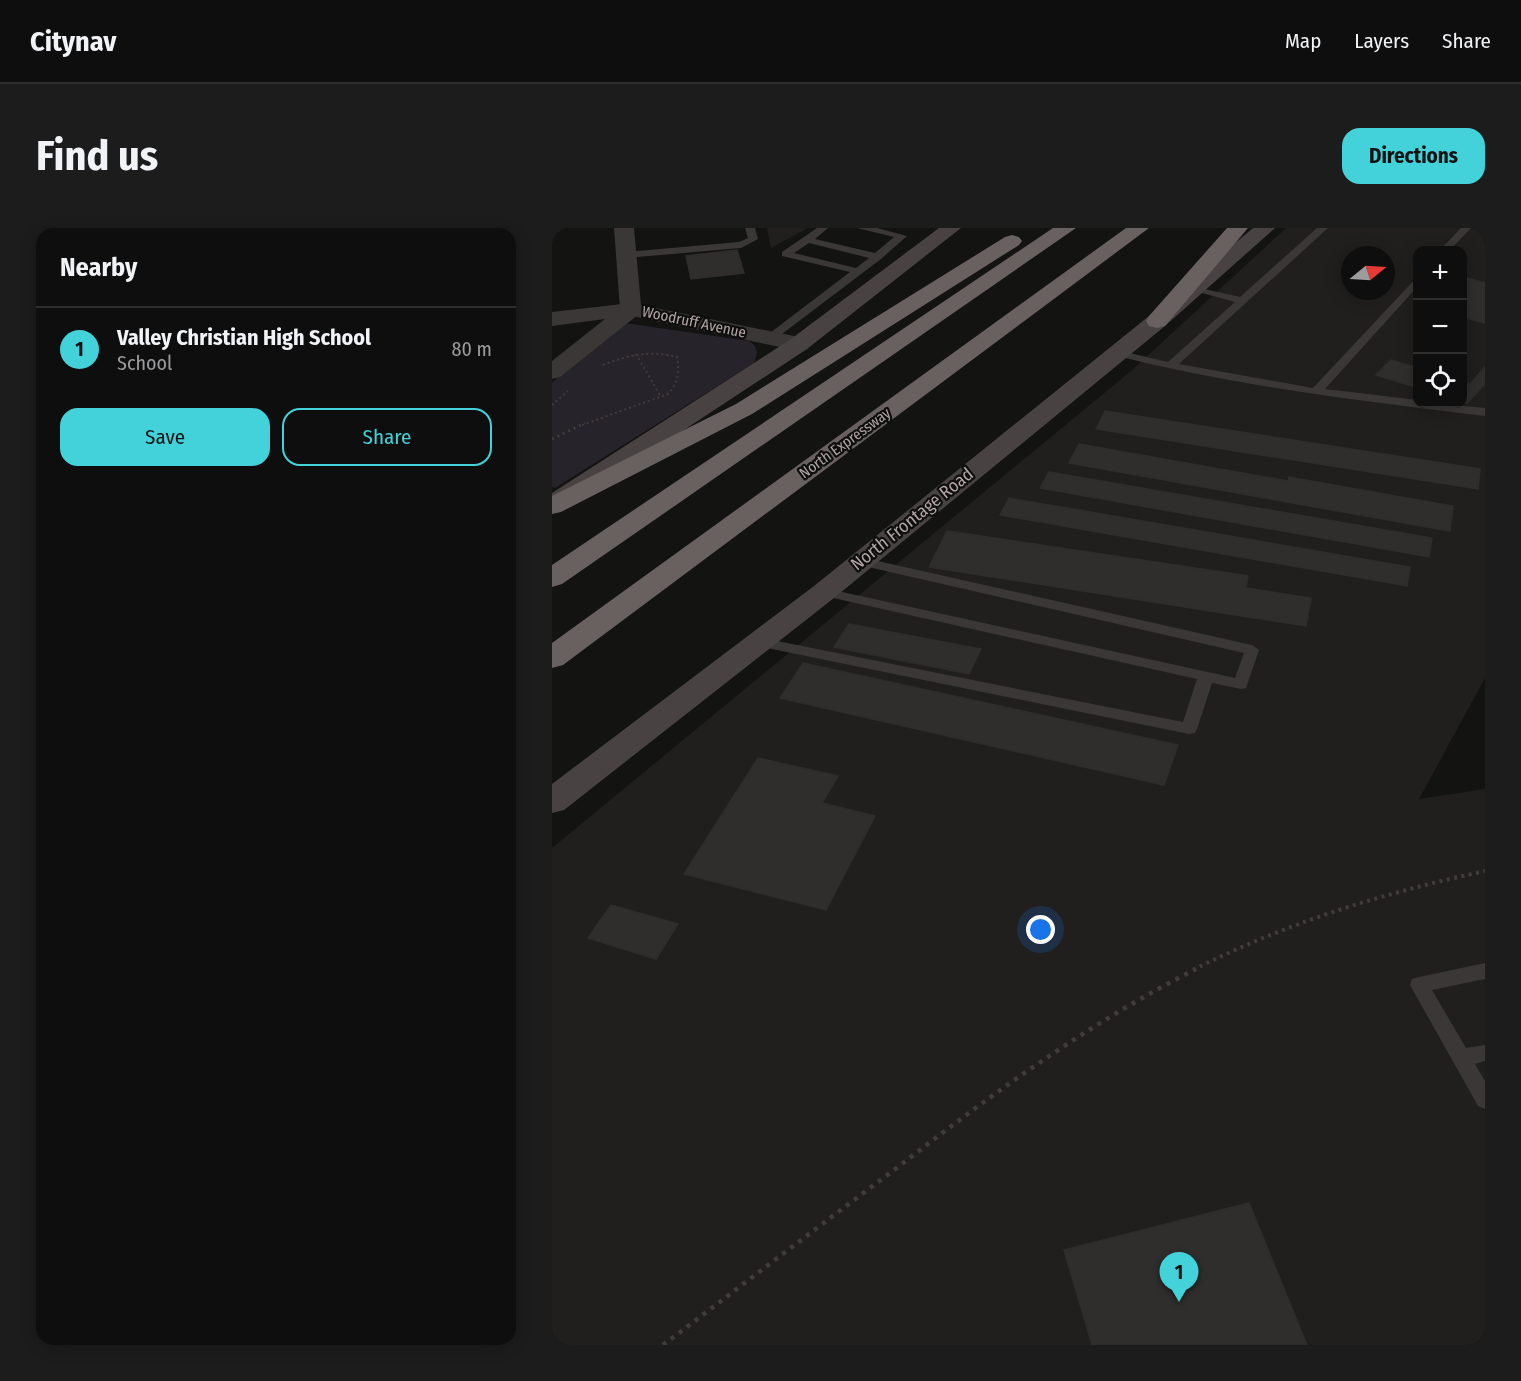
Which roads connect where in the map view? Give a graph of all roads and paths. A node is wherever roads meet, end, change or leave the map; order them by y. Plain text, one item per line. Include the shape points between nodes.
1 (624, 228) edge
2 (750, 228) edge
3 (823, 228) edge
4 (862, 228) edge
5 (951, 228) edge
6 (1034, 228) edge
7 (1066, 228) edge
8 (1139, 228) edge
9 (1238, 228) edge
10 (1265, 228) edge
11 (1323, 228) edge
12 (1466, 228) edge
13 (807, 240) junction
14 (1449, 246) edge
15 (881, 254) junction
16 (626, 255) junction
17 (912, 258) junction
18 (857, 271) junction
19 (1413, 285) edge
20 (1195, 288) junction
21 (1243, 301) junction
22 (631, 309) junction
23 (552, 319) edge
24 (1157, 321) junction
25 (770, 338) junction
26 (799, 344) junction
27 (1117, 353) junction
28 (636, 354) junction
29 (602, 366) dead end
30 (1170, 366) junction
31 (552, 372) edge
32 (575, 385) dead end
33 (1316, 392) junction
34 (662, 397) junction
35 (552, 405) edge
36 (1485, 412) edge
37 (552, 439) edge
38 (552, 506) edge
39 (860, 561) junction
40 (552, 578) edge
41 (824, 592) junction
42 (757, 642) junction
43 (552, 658) edge
44 (1206, 676) junction
45 (552, 801) edge
46 (1485, 871) edge
47 (1485, 971) edge
48 (1485, 1053) edge
49 (1461, 1058) junction
50 (1485, 1100) edge
51 (663, 1345) edge

1 - 16 street
2 - 16 lane via 753,239 741,245
3 - 13 lane
4 - 15 lane via 902,236
5 - 17 main road
6 - 38 highway via 744,409
7 - 40 highway
8 - 43 highway, North Expressway
9 - 24 highway
10 - 20 main road, North Frontage Road
11 - 21 lane
12 - 14 lane
13 - 15 lane
13 - 18 lane via 786,254
15 - 17 lane
15 - 18 lane
16 - 22 street
17 - 26 main road
18 - 25 lane
19 - 33 lane
20 - 21 lane
20 - 24 main road, North Frontage Road
21 - 30 lane
22 - 23 street, Woodruff Avenue
22 - 25 street, Woodruff Avenue
22 - 31 street
24 - 27 main road, North Frontage Road
25 - 26 street, Woodruff Avenue
26 - 38 main road
27 - 30 lane
27 - 39 main road, North Frontage Road
28 - 29 path
28 - 34 path
28 - 34 path via 677,357 675,387
30 - 33 lane
32 - 35 path
33 - 36 lane
34 - 37 path via 587,422
39 - 41 main road, North Frontage Road
39 - 44 lane via 1252,650 1240,684
41 - 42 main road, North Frontage Road
41 - 44 lane
42 - 44 lane via 1189,729
42 - 45 main road, North Frontage Road
46 - 51 path via 1349,905 1276,932 1161,986 999,1089
47 - 49 lane via 1419,985
48 - 49 lane
49 - 50 lane

